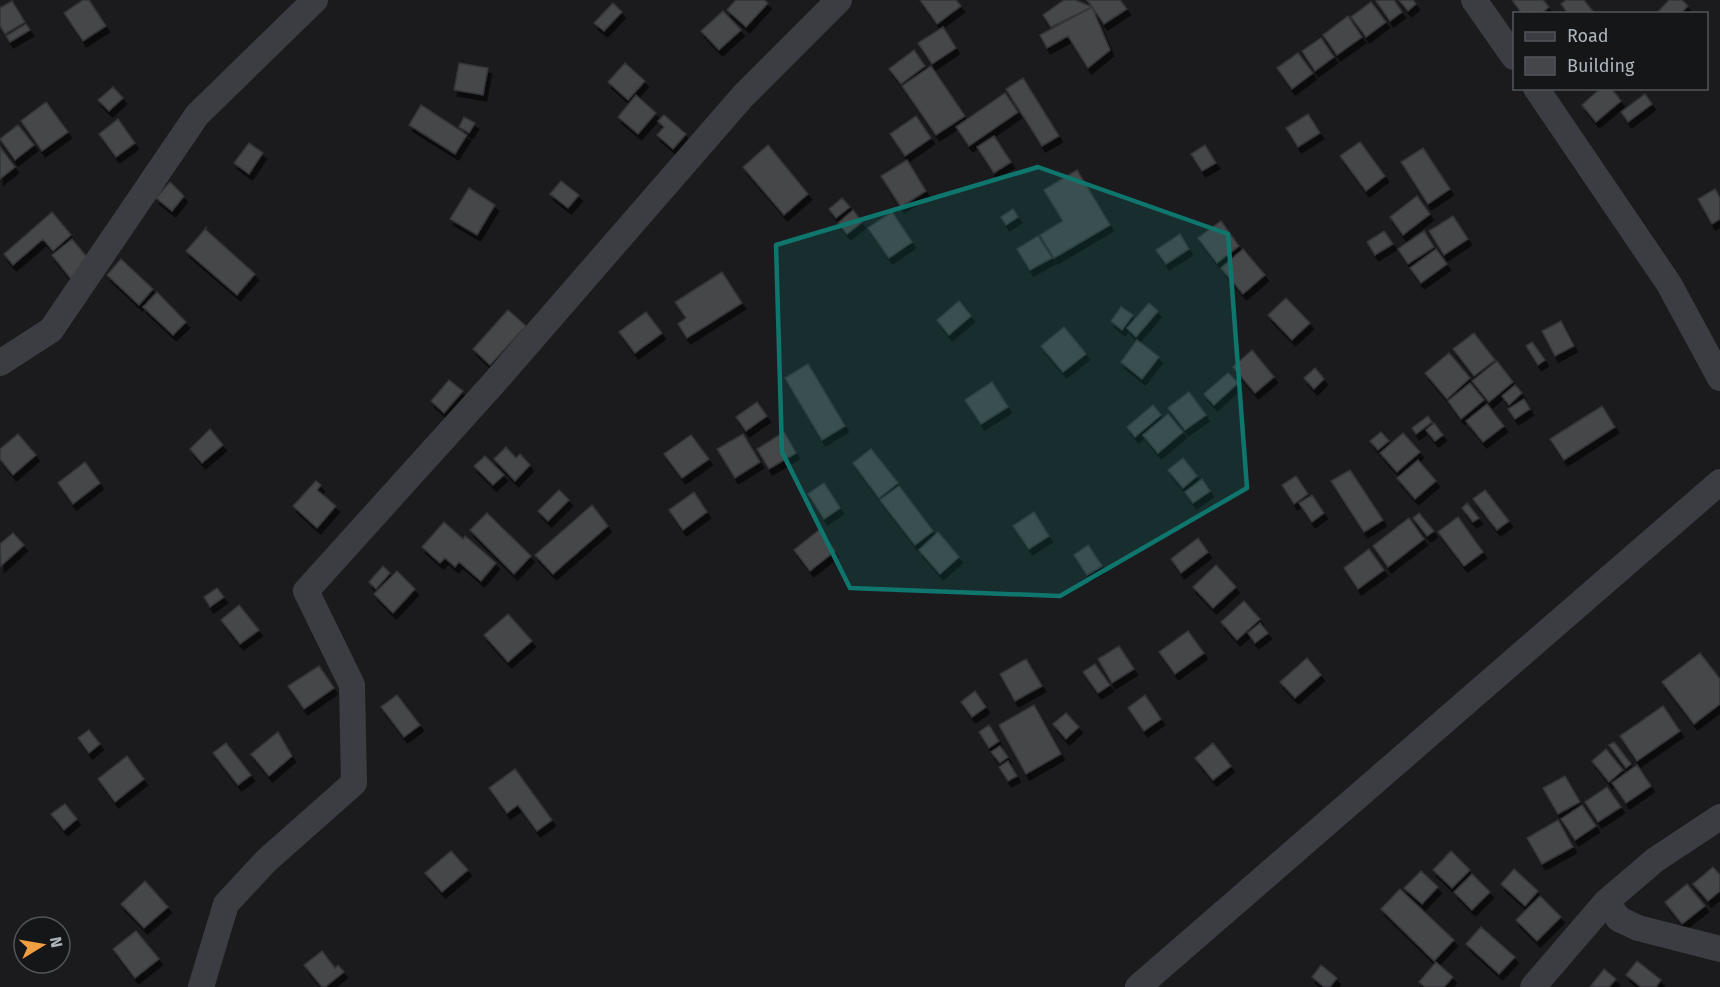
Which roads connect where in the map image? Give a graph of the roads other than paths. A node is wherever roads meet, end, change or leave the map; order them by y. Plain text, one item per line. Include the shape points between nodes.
1 (315, 0) edge
2 (839, 0) edge
3 (1474, 0) edge
4 (1513, 54) edge
5 (1537, 90) edge
6 (0, 363) edge
7 (1720, 378) edge
8 (1720, 482) edge
9 (1720, 817) edge
10 (1606, 902) junction
11 (1720, 949) edge
12 (201, 987) edge
13 (1138, 987) edge
14 (1533, 987) edge

1 - 6 street via 197,115 51,330
2 - 12 street via 743,96 492,385 306,591 352,685 354,783 267,860 226,904
3 - 4 street
5 - 7 street via 1669,284
8 - 13 street
9 - 10 street via 1655,860
10 - 11 street via 1619,919 1638,928
10 - 14 street

